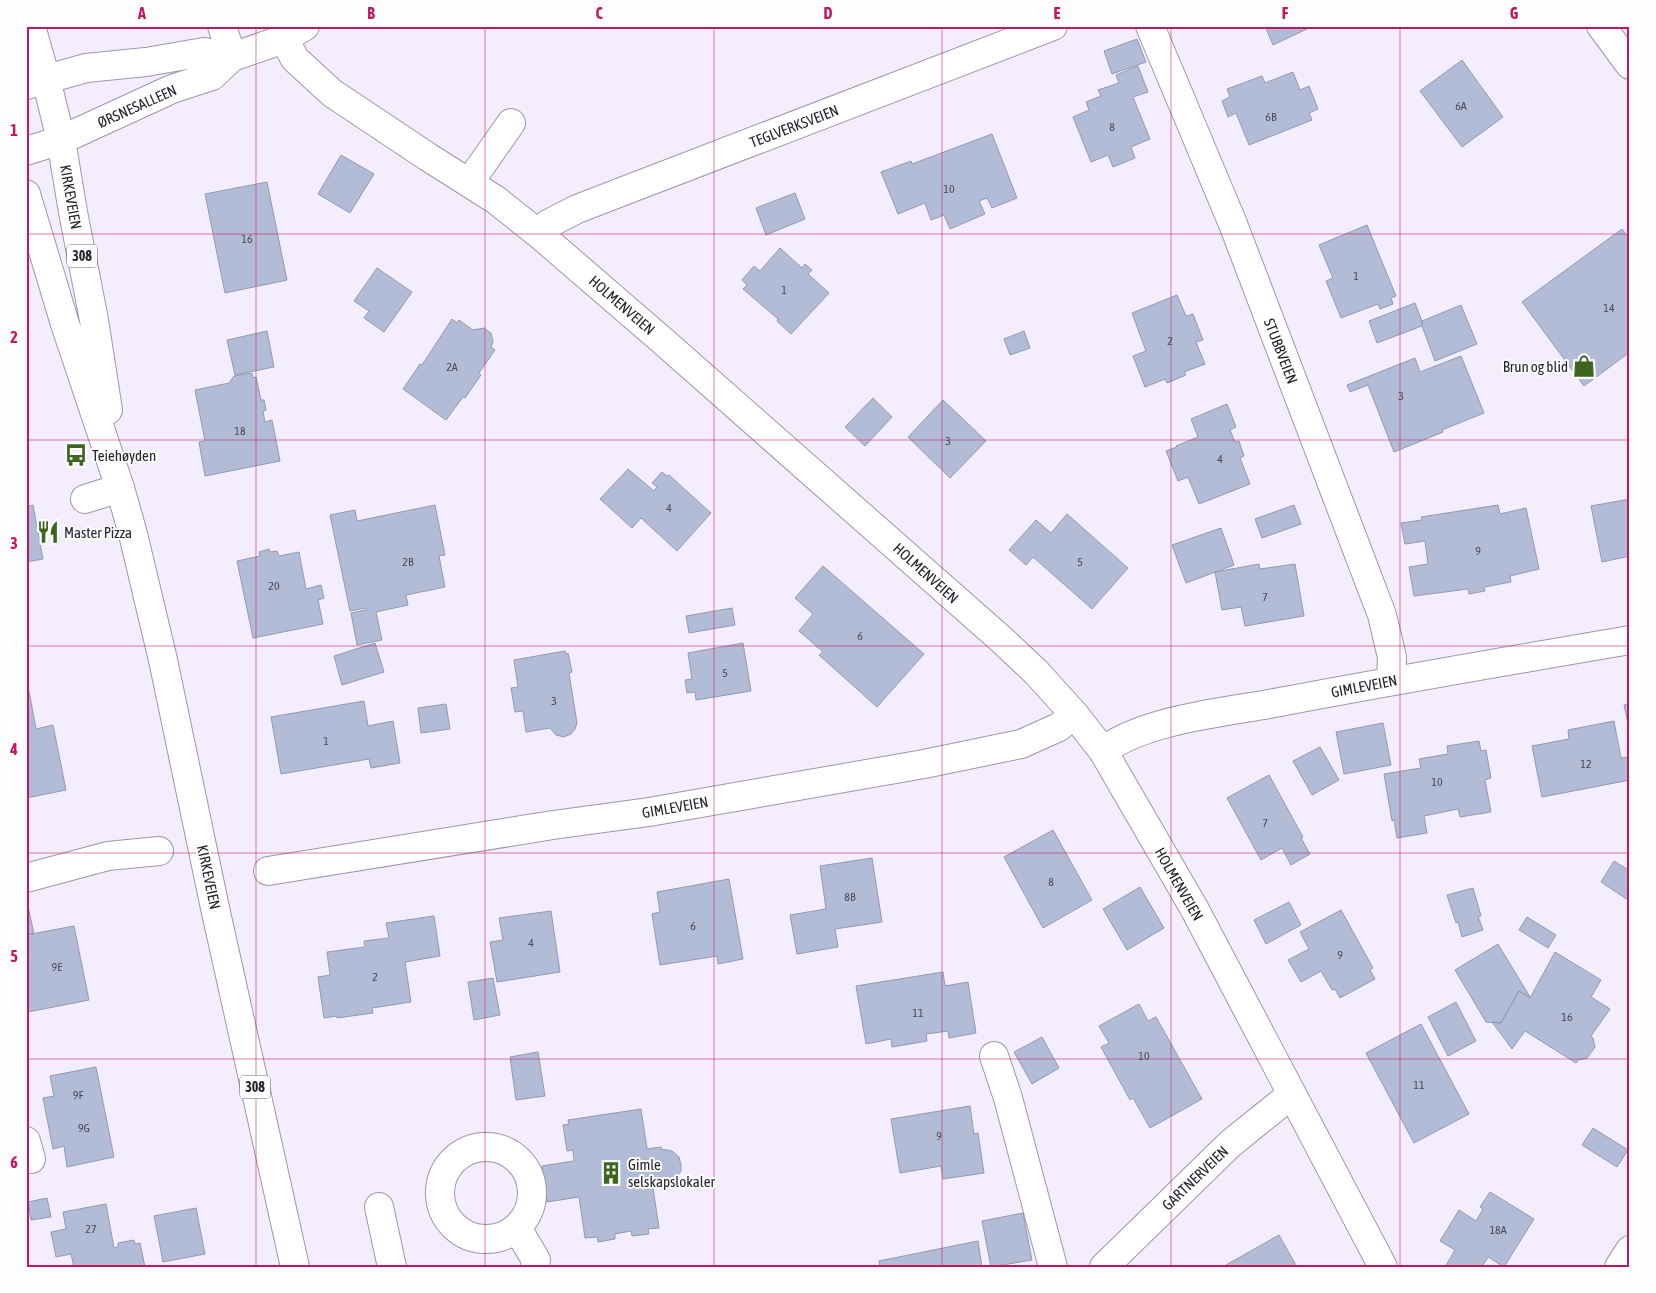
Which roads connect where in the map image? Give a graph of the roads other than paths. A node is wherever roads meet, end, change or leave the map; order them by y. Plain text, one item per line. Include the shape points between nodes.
1 (31, 26) edge
2 (222, 26) edge
3 (1053, 26) edge
4 (1150, 26) edge
5 (1601, 26) edge
6 (294, 32) edge
7 (232, 57) junction
8 (1630, 65) edge
9 (36, 82) edge
10 (511, 123) dead end
11 (42, 146) edge
12 (469, 183) junction
13 (26, 194) edge
14 (540, 235) junction
15 (120, 488) junction
16 (85, 499) dead end
17 (1630, 640) edge
18 (1391, 681) junction
19 (1074, 714) junction
20 (1103, 751) junction
21 (160, 851) dead end
22 (268, 871) dead end
23 (26, 878) edge
24 (994, 1056) dead end
25 (1292, 1094) junction
26 (379, 1208) dead end
27 (516, 1228) dead end
28 (1630, 1250) edge
29 (295, 1267) edge
30 (392, 1267) edge
31 (535, 1267) edge
32 (1053, 1267) edge
33 (1104, 1267) edge
34 (1383, 1267) edge
35 (1619, 1267) edge

1 - 9 street, KIRKEVEIEN / 308
2 - 7 street
3 - 14 street, TEGLVERKSVEIEN via 577,209 548,224
4 - 18 street, STUBBVEIEN via 1233,224 1382,615 1392,656
5 - 8 street
6 - 7 street, ØRSNESALLEEN
6 - 12 street, HOLMENVEIEN via 294,59 332,93
7 - 9 street, ØRSNESALLEEN via 204,52 86,68
7 - 11 street, ØRSNESALLEEN via 212,76 163,93
9 - 11 street, KIRKEVEIEN / 308
10 - 12 street
11 - 15 street, KIRKEVEIEN / 308 via 73,212 94,320
12 - 14 street, HOLMENVEIEN
13 - 15 street, KIRKEVEIEN / 308
14 - 19 street, HOLMENVEIEN via 994,633
15 - 16 street
15 - 29 street, KIRKEVEIEN / 308 via 162,660
17 - 18 street, GIMLEVEIEN
18 - 20 street, GIMLEVEIEN via 1164,724 1115,742
19 - 20 street, HOLMENVEIEN
19 - 22 street, GIMLEVEIEN via 1059,727 1021,744 924,764 649,812
20 - 25 street, HOLMENVEIEN via 1194,908
21 - 23 street via 108,856
24 - 32 street
25 - 33 street, GARTNERVEIEN via 1230,1144
25 - 34 street, HOLMENVEIEN
26 - 30 street
27 - 31 street via 536,1260
28 - 35 street

